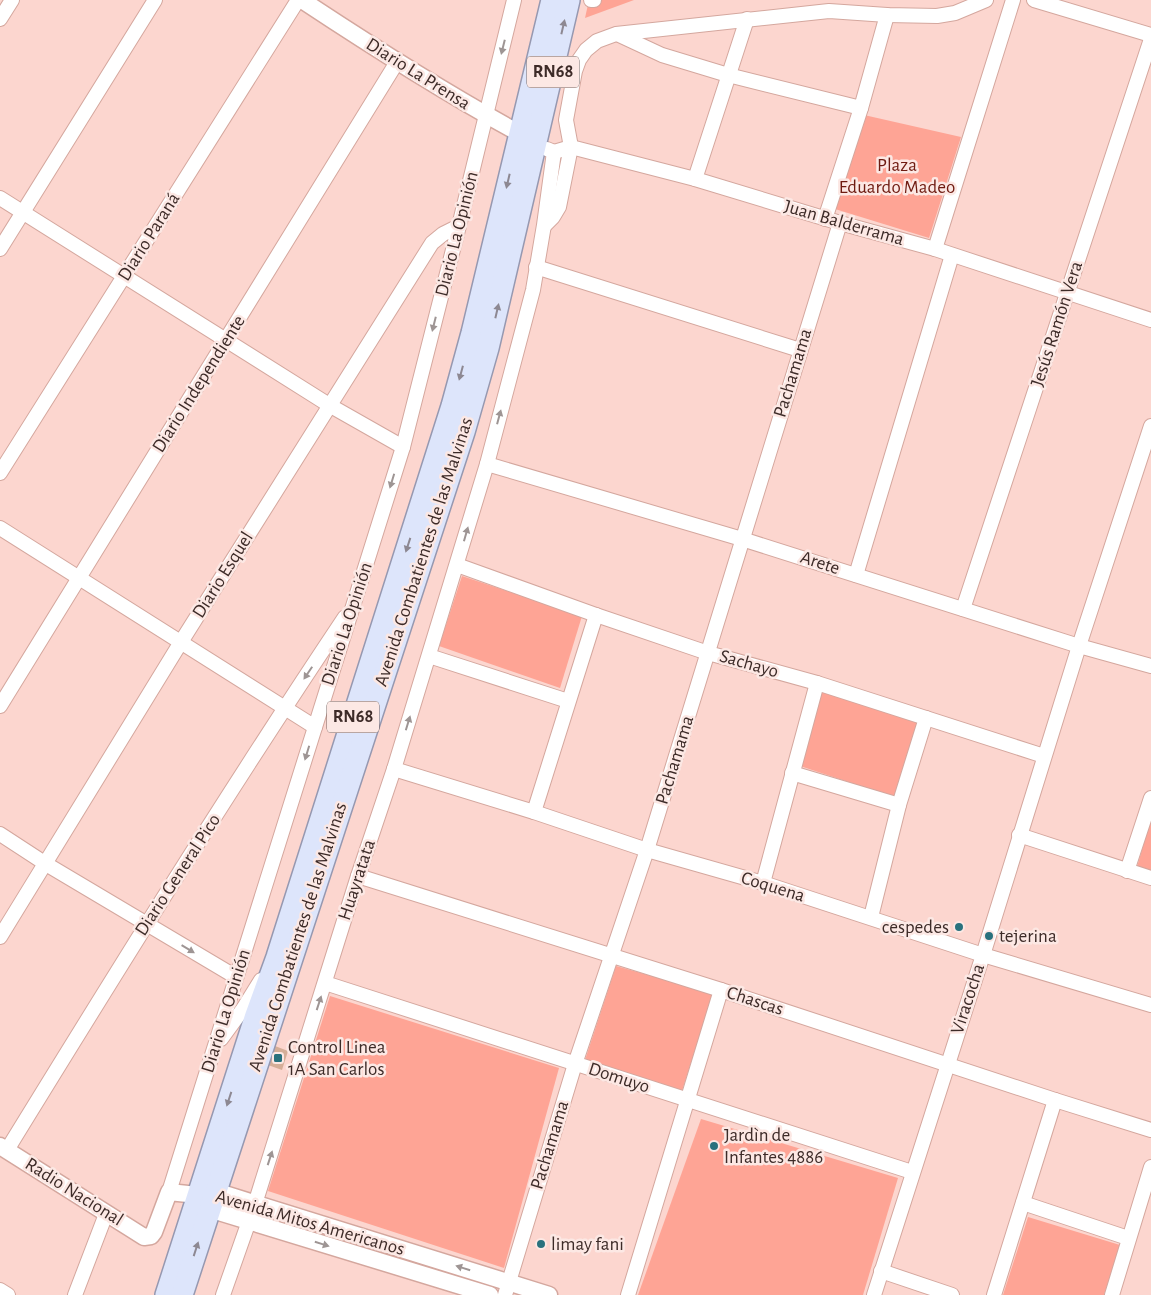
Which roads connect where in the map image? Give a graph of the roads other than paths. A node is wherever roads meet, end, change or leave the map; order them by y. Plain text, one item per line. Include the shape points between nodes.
1 (12, 0) edge
2 (155, 0) edge
3 (298, 0) edge
4 (302, 0) edge
5 (514, 0) edge
6 (552, 0) edge
7 (569, 0) edge
8 (986, 0) edge
9 (1013, 0) edge
10 (1034, 0) edge
11 (887, 15) junction
12 (0, 19) edge
13 (747, 19) junction
14 (616, 34) junction
15 (1151, 35) edge
16 (1151, 39) edge
17 (397, 62) junction
18 (728, 75) junction
19 (861, 108) junction
20 (486, 116) junction
21 (537, 143) junction
22 (571, 147) junction
23 (695, 179) junction
24 (0, 198) edge
25 (23, 212) junction
26 (825, 219) junction
27 (840, 223) junction
28 (459, 226) junction
29 (544, 226) junction
30 (0, 249) edge
31 (935, 249) junction
32 (952, 255) junction
33 (536, 267) junction
34 (125, 276) junction
35 (1068, 292) junction
36 (1151, 320) edge
37 (226, 340) junction
38 (800, 350) junction
39 (329, 405) junction
40 (1151, 426) edge
41 (402, 447) junction
42 (487, 464) junction
43 (0, 473) edge
44 (0, 528) edge
45 (742, 538) junction
46 (457, 565) junction
47 (856, 575) junction
48 (80, 577) junction
49 (355, 603) junction
50 (963, 609) junction
51 (596, 616) junction
52 (182, 642) junction
53 (1079, 646) junction
54 (708, 653) junction
55 (429, 656) junction
56 (1151, 666) edge
57 (816, 683) junction
58 (568, 701) junction
59 (0, 706) edge
60 (284, 708) junction
61 (926, 718) junction
62 (315, 727) junction
63 (1044, 756) junction
64 (394, 769) junction
65 (792, 773) junction
66 (1151, 798) edge
67 (899, 805) junction
68 (534, 812) junction
69 (0, 834) edge
70 (1019, 835) junction
71 (647, 850) junction
72 (46, 864) junction
73 (1127, 871) junction
74 (358, 876) junction
75 (1151, 878) edge
76 (762, 883) junction
77 (871, 917) junction
78 (146, 924) junction
79 (0, 937) edge
80 (983, 955) junction
81 (610, 956) junction
82 (276, 957) junction
83 (236, 977) junction
84 (325, 984) junction
85 (721, 990) junction
86 (1151, 1005) edge
87 (215, 1046) junction
88 (575, 1064) junction
89 (946, 1064) junction
90 (686, 1100) junction
91 (1055, 1100) junction
92 (1151, 1130) edge
93 (3, 1148) edge
94 (1151, 1167) edge
95 (912, 1172) junction
96 (170, 1192) junction
97 (207, 1198) junction
98 (1023, 1203) junction
99 (255, 1204) junction
100 (106, 1214) junction
101 (249, 1222) junction
102 (148, 1237) joint
103 (1128, 1238) junction
104 (881, 1271) junction
105 (507, 1289) edge
106 (0, 1290) edge
107 (8, 1295) edge
108 (75, 1295) edge
109 (166, 1295) edge
110 (182, 1295) edge
111 (223, 1295) edge
112 (490, 1295) edge
113 (549, 1295) edge
114 (628, 1295) edge
115 (874, 1295) edge
116 (952, 1295) edge
117 (994, 1295) edge
118 (1112, 1295) edge

1 - 12 street
2 - 25 street
3 - 34 street, Diario Paraná
4 - 17 street, Diario La Prensa
5 -> 20 street, Diario La Opinión
6 - 21 main road, Avenida Combatientes de las Malvinas / RN68
21 -> 7 main road, Avenida Combatientes de las Malvinas / RN68
8 - 11 street via 955,13 937,16
9 - 31 street
10 - 15 street
11 - 13 street via 829,11
11 - 19 street
13 - 14 street
13 - 18 street
14 - 18 street via 662,55
14 - 22 street via 597,41 579,60 566,120
16 - 35 street, Jesús Ramón Vera
17 - 20 street, Diario La Prensa
17 - 37 street, Diario Independiente
18 - 19 street
18 - 23 street
19 - 26 street
20 - 21 street, Diario La Prensa
20 - 28 street, Diario La Opinión
21 - 22 street
21 - 29 street, Huayratata
21 -> 82 main road, Avenida Combatientes de las Malvinas / RN68 via 472,333 452,406
97 -> 21 main road, Avenida Combatientes de las Malvinas / RN68 via 464,432 488,348
22 - 23 street, Juan Balderrama
22 - 29 street via 559,206
23 - 26 street, Juan Balderrama
24 - 25 street
25 - 30 street
25 - 34 street
26 - 27 street, Juan Balderrama
27 - 31 street, Juan Balderrama
27 - 38 street, Pachamama
28 - 39 street, Diario Esquel via 432,243
28 -> 41 street, Diario La Opinión
29 - 33 street, Huayratata
31 - 32 street, Juan Balderrama
32 - 35 street, Juan Balderrama
32 - 47 street
33 - 38 street
42 -> 33 street, Huayratata
34 - 37 street
34 - 43 street, Diario Paraná
35 - 36 street, Juan Balderrama
35 - 50 street, Jesús Ramón Vera
37 - 39 street
37 - 48 street, Diario Independiente
38 - 45 street, Pachamama
39 - 41 street
39 - 52 street, Diario Esquel
40 - 53 street, Viracocha
41 -> 49 street, Diario La Opinión
42 - 45 street, Arete
46 -> 42 street, Huayratata
44 - 48 street
45 - 47 street, Arete
45 - 54 street, Pachamama
46 - 51 street, Sachayo
46 - 55 street, Huayratata
47 - 50 street, Arete
48 - 52 street
48 - 59 street, Diario Independiente
49 -> 60 street, Diario General Pico
49 - 62 street, Diario La Opinión
50 - 53 street, Arete
51 - 54 street, Sachayo
51 - 58 street
52 - 60 street
52 - 72 street, Diario Esquel
53 - 56 street, Arete
53 - 63 street, Viracocha
54 - 57 street, Sachayo
54 - 71 street, Pachamama
55 - 58 street
64 -> 55 street, Huayratata
57 - 61 street, Sachayo
57 - 65 street
58 - 68 street
60 - 62 street
60 - 78 street, Diario General Pico
61 - 63 street, Sachayo
61 - 67 street
62 -> 83 street, Diario La Opinión
63 - 70 street, Viracocha
64 - 68 street, Coquena
64 - 74 street, Huayratata
65 - 67 street
65 - 76 street
66 - 73 street
67 - 77 street
68 - 71 street, Coquena
69 - 72 street
70 - 73 street
70 - 80 street, Viracocha
71 - 76 street, Coquena
71 - 81 street, Pachamama
72 - 78 street
72 - 79 street, Diario Esquel
73 - 75 street
74 - 81 street, Chascas
74 - 84 street, Huayratata
76 - 77 street, Coquena
77 - 80 street, Coquena
78 -> 83 street
78 - 93 street, Diario General Pico
80 - 86 street, Coquena
80 - 89 street, Viracocha
81 - 85 street, Chascas
81 - 88 street, Pachamama
82 - 87 street
82 -> 97 main road, Avenida Combatientes de las Malvinas / RN68
83 - 87 street, Diario La Opinión
84 - 88 street, Domuyo
99 -> 84 street, Huayratata
85 - 89 street, Chascas
85 - 90 street
87 - 96 street, Diario La Opinión
88 - 90 street, Domuyo
88 - 105 street, Pachamama
89 - 91 street, Chascas
89 - 95 street, Viracocha
90 - 95 street, Domuyo
90 - 114 street
91 - 92 street, Chascas
91 - 98 street
93 - 100 street, Radio Nacional
94 - 103 street
95 - 104 street, Viracocha
96 - 97 street
96 - 102 street, Diario La Opinión via 154,1232
97 - 99 street, Avenida Mitos Americanos
97 - 101 street, Avenida Mitos Americanos
97 - 109 main road, Avenida Combatientes de las Malvinas / RN68
110 -> 97 main road, Avenida Combatientes de las Malvinas / RN68
98 - 103 street
98 - 117 street
99 - 101 street, Huayratata
105 -> 99 street, Avenida Mitos Americanos
100 - 102 street, Radio Nacional
100 - 108 street
101 - 111 street, Huayratata
101 -> 112 street, Avenida Mitos Americanos
103 - 118 street
104 - 115 street, Viracocha
104 - 116 street
105 - 113 street, Avenida Mitos Americanos
106 - 107 street

